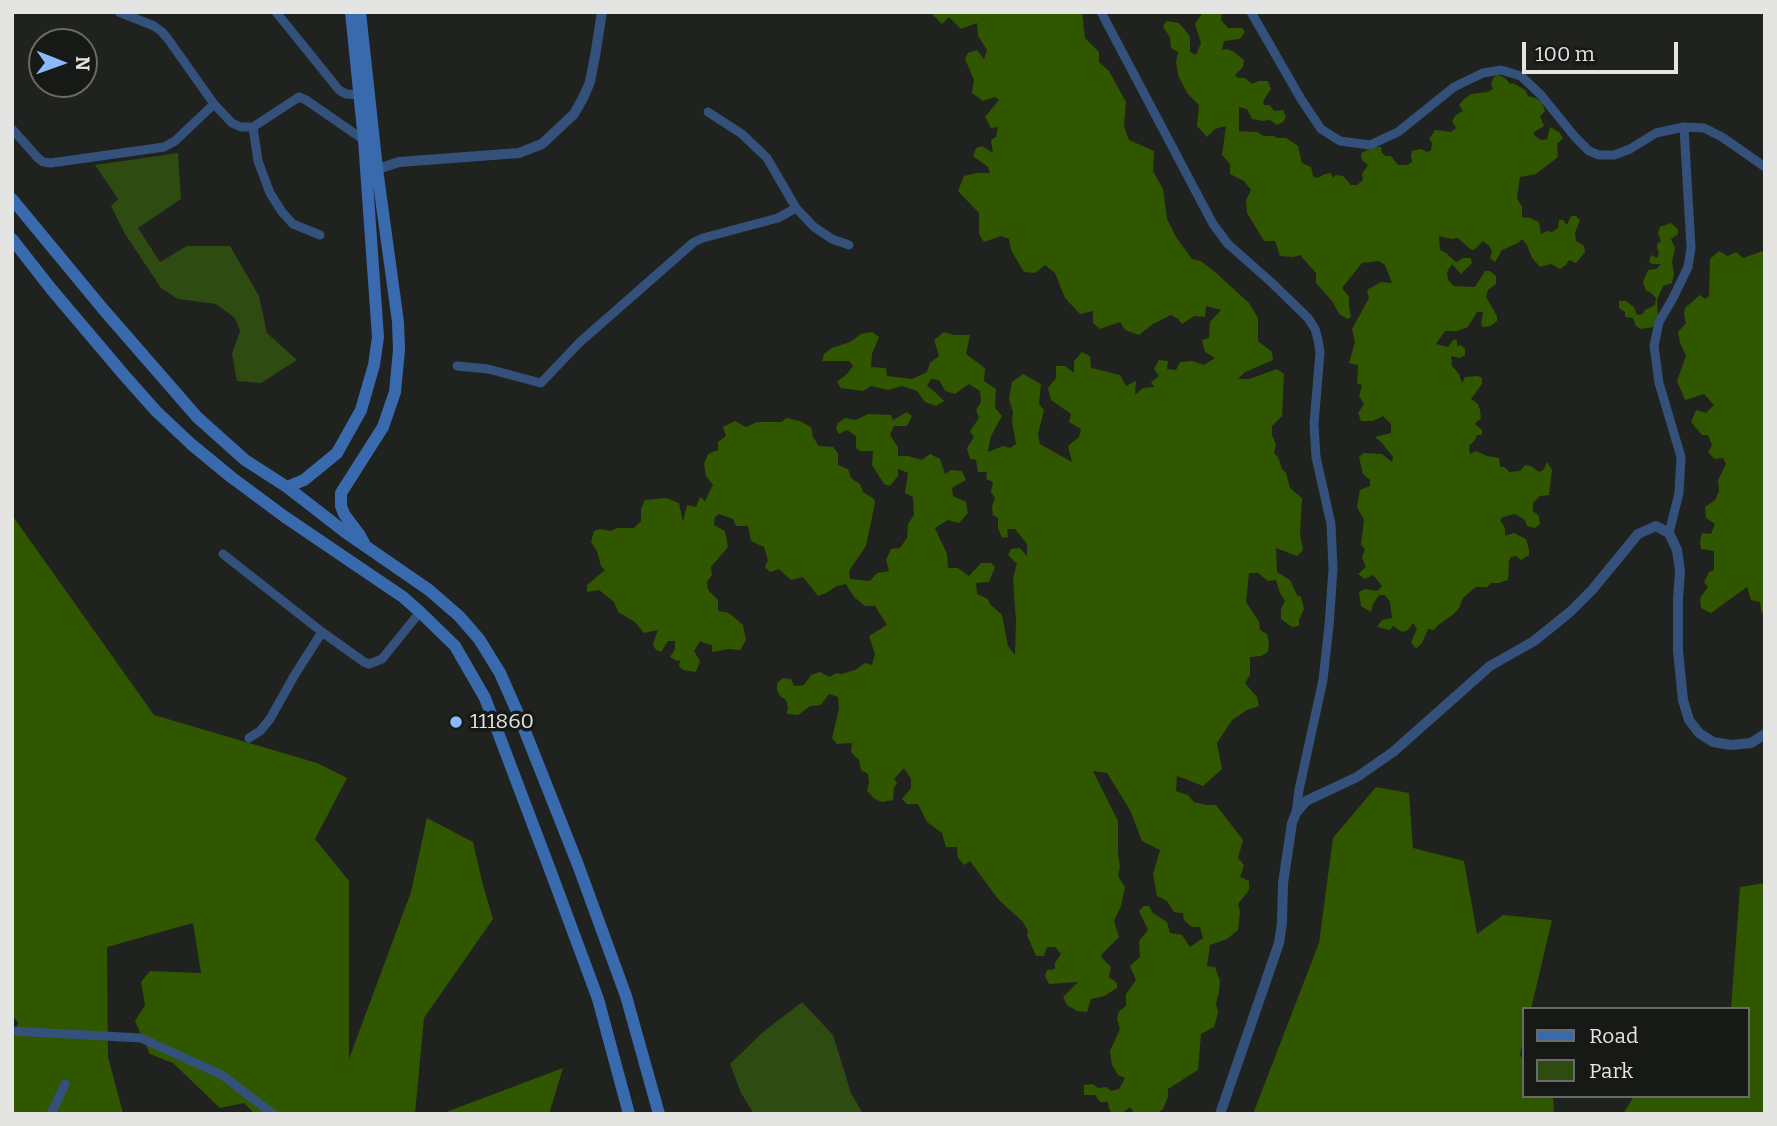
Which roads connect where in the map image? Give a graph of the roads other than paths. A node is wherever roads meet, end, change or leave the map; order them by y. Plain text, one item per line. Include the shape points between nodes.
1 (119, 12) edge
2 (276, 12) edge
3 (351, 12) edge
4 (360, 12) edge
5 (602, 12) edge
6 (1101, 12) edge
7 (1251, 12) edge
8 (360, 52) junction
9 (360, 95) junction
10 (214, 104) junction
11 (708, 113) dead end
12 (253, 127) junction
13 (1684, 127) junction
14 (12, 129) edge
15 (364, 141) junction
16 (1765, 167) edge
17 (371, 171) junction
18 (12, 198) edge
19 (796, 208) junction
20 (320, 236) dead end
21 (12, 239) edge
22 (849, 245) dead end
23 (457, 366) dead end
24 (245, 460) junction
25 (231, 477) junction
26 (286, 487) junction
27 (1669, 533) junction
28 (371, 550) junction
29 (223, 554) dead end
30 (365, 570) junction
31 (420, 612) junction
32 (321, 632) junction
33 (1765, 734) edge
34 (249, 738) dead end
35 (1296, 813) junction
36 (12, 1031) edge
37 (65, 1084) dead end
38 (51, 1114) edge
39 (273, 1114) edge
40 (629, 1114) edge
41 (659, 1114) edge
42 (1220, 1114) edge

1 - 10 street via 162,32
2 - 9 street via 339,90
3 - 8 main road
4 - 8 main road
5 - 17 street via 583,98 574,114 542,144 519,153 399,162
6 - 35 street via 1213,224 1315,329 1320,352 1316,457 1331,524 1333,569 1323,680
7 - 13 street via 1321,129 1340,141 1370,145 1398,132 1454,87 1501,70 1521,76 1575,137 1599,155 1614,155 1656,133
8 - 9 main road
8 - 17 main road
9 - 15 main road
10 - 12 street via 232,123
10 - 14 street via 164,148 51,163 38,158
11 - 19 street via 742,134 768,158
12 - 15 street via 299,97
12 - 20 street via 258,161 270,193 293,224
13 - 16 street via 1704,128
13 - 27 street via 1691,248 1688,267 1659,322 1654,346 1659,383 1681,457 1679,493
15 - 17 main road
17 - 26 main road via 374,365 361,410 337,453 304,480
17 - 28 main road via 399,350 395,392 383,426 341,493 341,506
18 - 24 main road via 190,408
19 - 22 street via 814,227
19 - 23 street via 778,218 694,242 580,342 541,383
21 - 25 main road via 156,411
24 - 25 main road via 225,462
24 - 26 main road
25 - 30 main road
26 - 28 main road
27 - 33 street via 1680,571 1678,651 1689,720 1713,742 1751,743
27 - 35 street via 1657,526 1638,534 1570,612 1534,641 1490,666 1384,758 1357,777 1306,801
28 - 30 main road
28 - 41 main road via 459,616 480,639 500,673 626,996
29 - 32 street
30 - 31 main road
31 - 32 street via 382,659 369,664
31 - 40 main road via 455,646 485,698 597,999
32 - 34 street via 270,719
35 - 42 street via 1283,883 1279,943
36 - 39 street via 141,1038 222,1075
37 - 38 street

